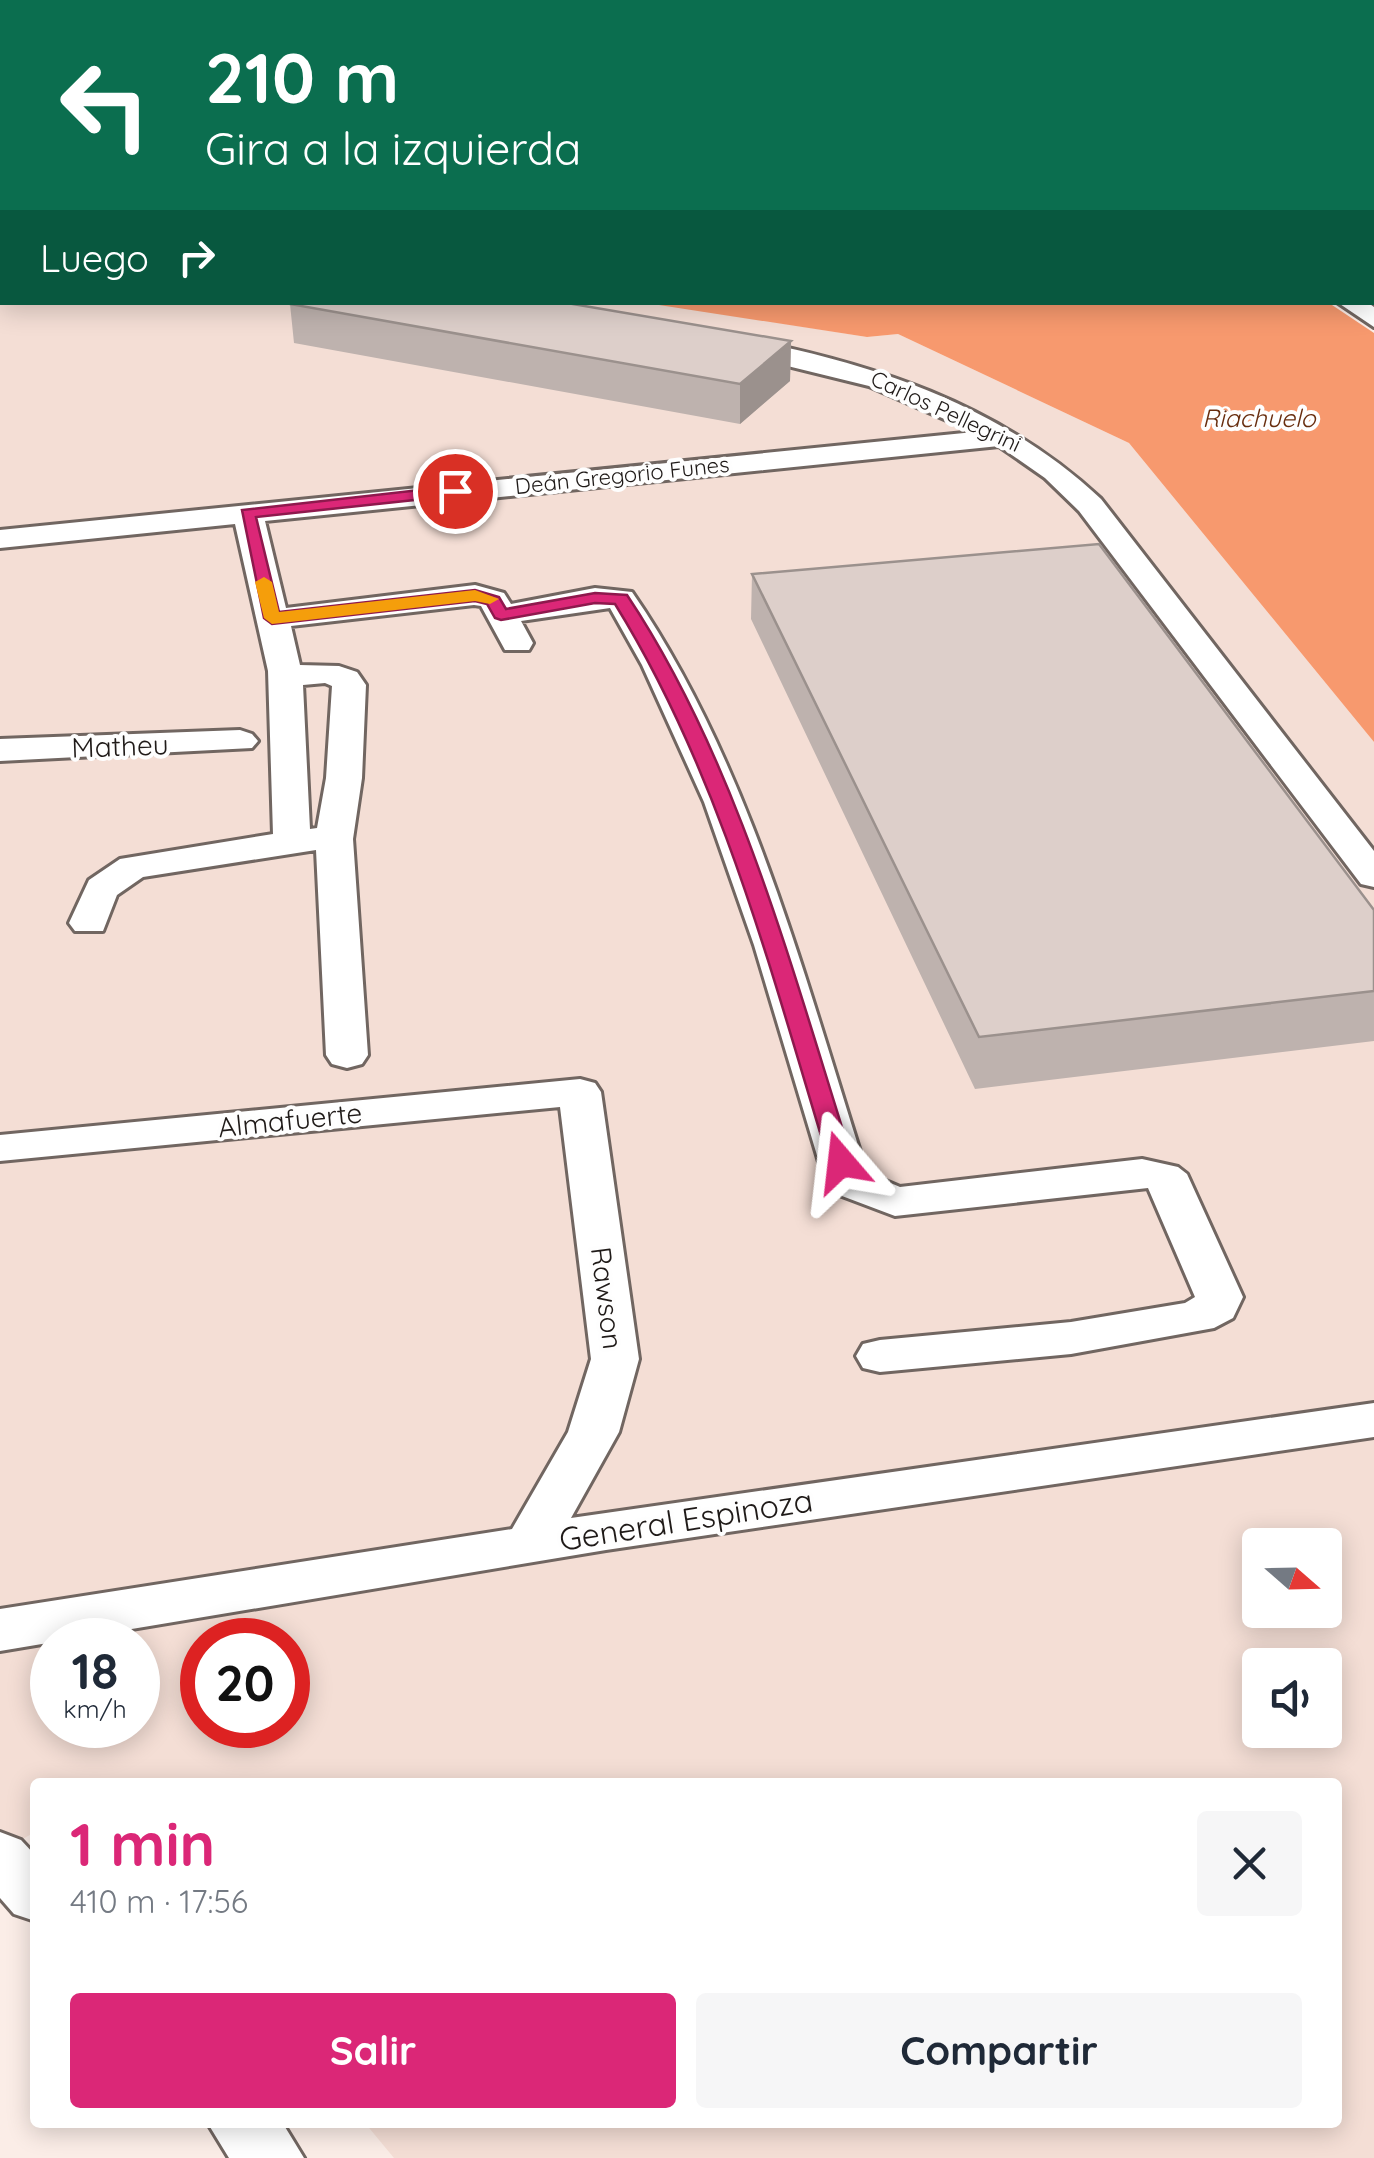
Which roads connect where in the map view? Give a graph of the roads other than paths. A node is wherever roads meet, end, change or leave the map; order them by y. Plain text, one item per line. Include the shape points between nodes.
1 (703, 339) edge
2 (1006, 437) junction
3 (248, 513) junction
4 (0, 540) edge
5 (272, 618) junction
6 (285, 677) junction
7 (240, 741) dead end
8 (0, 750) edge
9 (334, 838) junction
10 (292, 840) junction
11 (1374, 876) edge
12 (89, 924) dead end
13 (347, 1055) dead end
14 (580, 1092) joint
15 (0, 1148) edge
16 (880, 1356) dead end
17 (1374, 1420) edge
18 (530, 1544) junction
19 (0, 1630) edge
20 (0, 1857) edge
21 (30, 1890) edge
22 (244, 2128) edge
23 (271, 2158) edge

1 - 2 street, Carlos Pellegrini via 859,371
2 - 3 street, Deán Gregorio Funes
2 - 11 street, Carlos Pellegrini via 1052,466 1090,505
3 - 4 street, Deán Gregorio Funes
3 - 5 street
5 - 6 street
5 - 16 street via 475,596 493,600 509,629 608,596 621,599 739,836 841,1162 858,1186 895,1202 1142,1172 1162,1177 1219,1297 1216,1307 1197,1317 1071,1338
6 - 9 street via 327,673 349,685
6 - 10 street
7 - 8 street, Matheu
9 - 10 street
9 - 13 street
10 - 12 street via 133,866 96,892
14 - 15 street, Almafuerte
14 - 18 street, Rawson via 616,1359 600,1420
17 - 18 street, General Espinoza
18 - 19 street, General Espinoza
20 - 21 street
22 - 23 street

